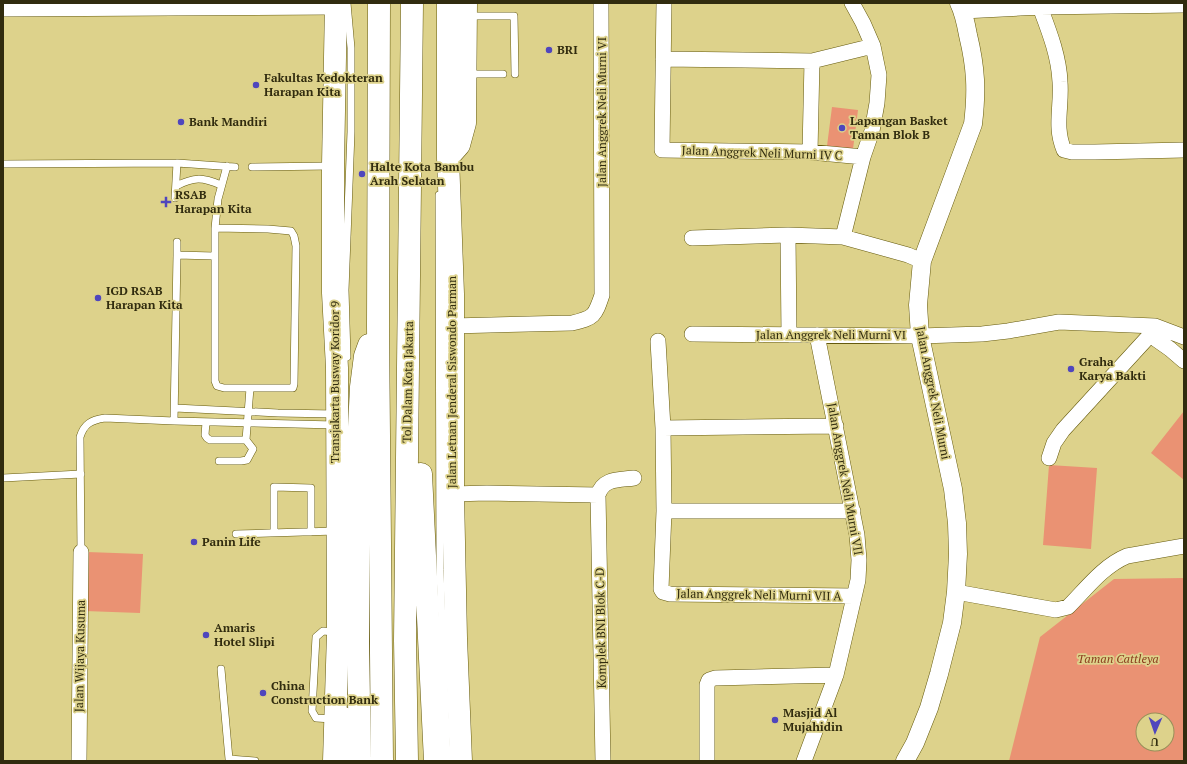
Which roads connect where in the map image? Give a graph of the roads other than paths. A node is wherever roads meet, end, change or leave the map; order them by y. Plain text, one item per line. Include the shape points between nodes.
1 (364, 3) edge
2 (379, 3) edge
3 (412, 3) edge
4 (448, 3) edge
5 (602, 3) edge
6 (664, 3) edge
7 (852, 3) edge
8 (340, 4) edge
9 (1040, 5) edge
10 (1184, 5) edge
11 (961, 7) edge
12 (3, 8) edge
13 (466, 10) edge
14 (874, 46) junction
15 (663, 59) junction
16 (812, 61) junction
17 (380, 67) junction
18 (466, 74) junction
19 (503, 74) dead end
20 (515, 74) dead end
21 (1184, 150) edge
22 (810, 152) junction
23 (863, 157) junction
24 (448, 158) junction
25 (177, 163) junction
26 (3, 164) edge
27 (227, 166) junction
28 (333, 166) junction
29 (235, 167) dead end
30 (252, 167) dead end
31 (222, 185) junction
32 (176, 186) junction
33 (439, 187) dead end
34 (175, 198) dead end
35 (215, 228) junction
36 (788, 235) junction
37 (843, 237) junction
38 (692, 238) dead end
39 (177, 242) dead end
40 (177, 255) junction
41 (214, 256) junction
42 (922, 261) junction
43 (452, 326) junction
44 (378, 327) junction
45 (1152, 331) junction
46 (692, 334) dead end
47 (789, 335) junction
48 (817, 335) junction
49 (920, 336) junction
50 (1184, 337) edge
51 (658, 341) dead end
52 (409, 351) junction
53 (347, 362) dead end
54 (1184, 362) edge
55 (250, 388) junction
56 (175, 408) junction
57 (247, 411) junction
58 (337, 419) junction
59 (174, 421) junction
60 (206, 422) junction
61 (246, 423) junction
62 (836, 426) junction
63 (663, 428) junction
64 (246, 440) junction
65 (1049, 458) dead end
66 (219, 461) dead end
67 (81, 474) junction
68 (3, 478) edge
69 (634, 478) dead end
70 (453, 494) junction
71 (598, 495) junction
72 (664, 511) junction
73 (853, 512) junction
74 (338, 531) junction
75 (311, 532) junction
76 (274, 533) junction
77 (236, 534) dead end
78 (1184, 546) edge
79 (81, 552) joint
80 (956, 592) junction
81 (854, 596) junction
82 (221, 669) dead end
83 (836, 675) junction
84 (341, 712) junction
85 (79, 761) edge
86 (255, 761) edge
87 (334, 761) edge
88 (347, 761) edge
89 (360, 761) edge
90 (382, 761) edge
91 (407, 761) edge
92 (434, 761) edge
93 (447, 761) edge
94 (461, 761) edge
95 (603, 761) edge
96 (707, 761) edge
97 (804, 761) edge
98 (905, 761) edge

1 - 17 highway via 366,20
2 - 17 highway
3 - 52 highway, Tol Dalam Kota Jakarta
4 - 24 highway, Jalan Letnan Jenderal Siswondo Parman
5 - 43 street, Jalan Anggrek Neli Murni VI via 602,295 597,310 588,319 572,323
6 - 15 street
7 - 14 street
8 - 12 street
8 - 28 highway
8 - 53 lane, Transjakarta Busway Koridor 9 via 351,48 350,186 345,290
9 - 10 street
9 - 11 street
9 - 21 street via 1054,44 1060,82 1058,121 1064,150
11 - 42 street, Jalan Anggrek Neli Murni via 973,54 976,78 973,124
13 - 18 highway
13 - 20 lane via 514,16
14 - 16 street
14 - 23 street via 879,75 877,104 872,131
15 - 16 street
15 - 22 street, Jalan Anggrek Neli Murni IV C via 662,150
16 - 22 street
17 - 44 highway
18 - 19 lane
18 - 24 highway via 465,123 459,145
22 - 23 street, Jalan Anggrek Neli Murni IV C
23 - 37 street
24 - 43 highway, Jalan Letnan Jenderal Siswondo Parman
25 - 26 lane
25 - 27 lane
25 - 32 lane
27 - 29 lane
27 - 31 lane
28 - 30 lane
28 - 58 highway via 333,293
31 - 32 lane via 198,178
31 - 35 lane
32 - 34 lane
33 - 93 lane via 440,570
35 - 41 lane
35 - 55 lane via 290,231 294,236 296,246 293,388
36 - 37 street
36 - 38 street
36 - 47 street
37 - 42 street
39 - 40 lane
40 - 41 lane
40 - 56 lane
41 - 55 lane via 215,381 217,386 224,388
42 - 49 street, Jalan Anggrek Neli Murni via 918,305
43 - 70 highway, Jalan Letnan Jenderal Siswondo Parman
44 - 89 highway via 365,356 358,447
44 - 90 highway
45 - 49 street, Jalan Anggrek Neli Murni VI via 1059,322 988,333
45 - 50 street, Jalan Anggrek Neli Murni VI
45 - 54 street
45 - 65 street via 1063,430 1054,443
46 - 47 street, Jalan Anggrek Neli Murni VI
47 - 48 street, Jalan Anggrek Neli Murni VI
48 - 49 street, Jalan Anggrek Neli Murni VI
48 - 62 street, Jalan Anggrek Neli Murni VII
49 - 80 street, Jalan Anggrek Neli Murni via 953,489 958,554
51 - 63 street
52 - 91 highway, Tol Dalam Kota Jakarta via 405,640
52 - 92 highway via 419,428
55 - 57 lane
56 - 57 lane
56 - 59 lane
57 - 58 lane
57 - 61 lane
58 - 61 lane
58 - 74 highway
59 - 60 lane
59 - 67 lane via 105,418 87,423 80,437
60 - 61 lane
60 - 64 lane via 206,434 210,440
61 - 64 lane
62 - 63 street
62 - 73 street, Jalan Anggrek Neli Murni VII
63 - 72 street
64 - 66 lane via 253,449 247,460
67 - 68 lane
67 - 79 lane
69 - 71 street via 604,484
70 - 71 street
70 - 94 highway, Jalan Letnan Jenderal Siswondo Parman
71 - 95 street, Komplek BNI Blok C-D
72 - 73 street
72 - 81 street, Jalan Anggrek Neli Murni VII A via 661,589 663,592
73 - 81 street, Jalan Anggrek Neli Murni VII via 859,560
74 - 75 lane
74 - 84 highway
75 - 76 lane
75 - 76 lane via 311,488 274,487
76 - 77 lane
78 - 80 street via 1118,559 1063,610
79 - 85 street, Jalan Wijaya Kusuma
80 - 98 street, Jalan Anggrek Neli Murni via 952,623 929,708
81 - 83 street, Jalan Anggrek Neli Murni VII
82 - 86 lane via 229,759
83 - 96 street via 709,680
83 - 97 street, Jalan Anggrek Neli Murni VII
84 - 87 highway
84 - 88 lane

